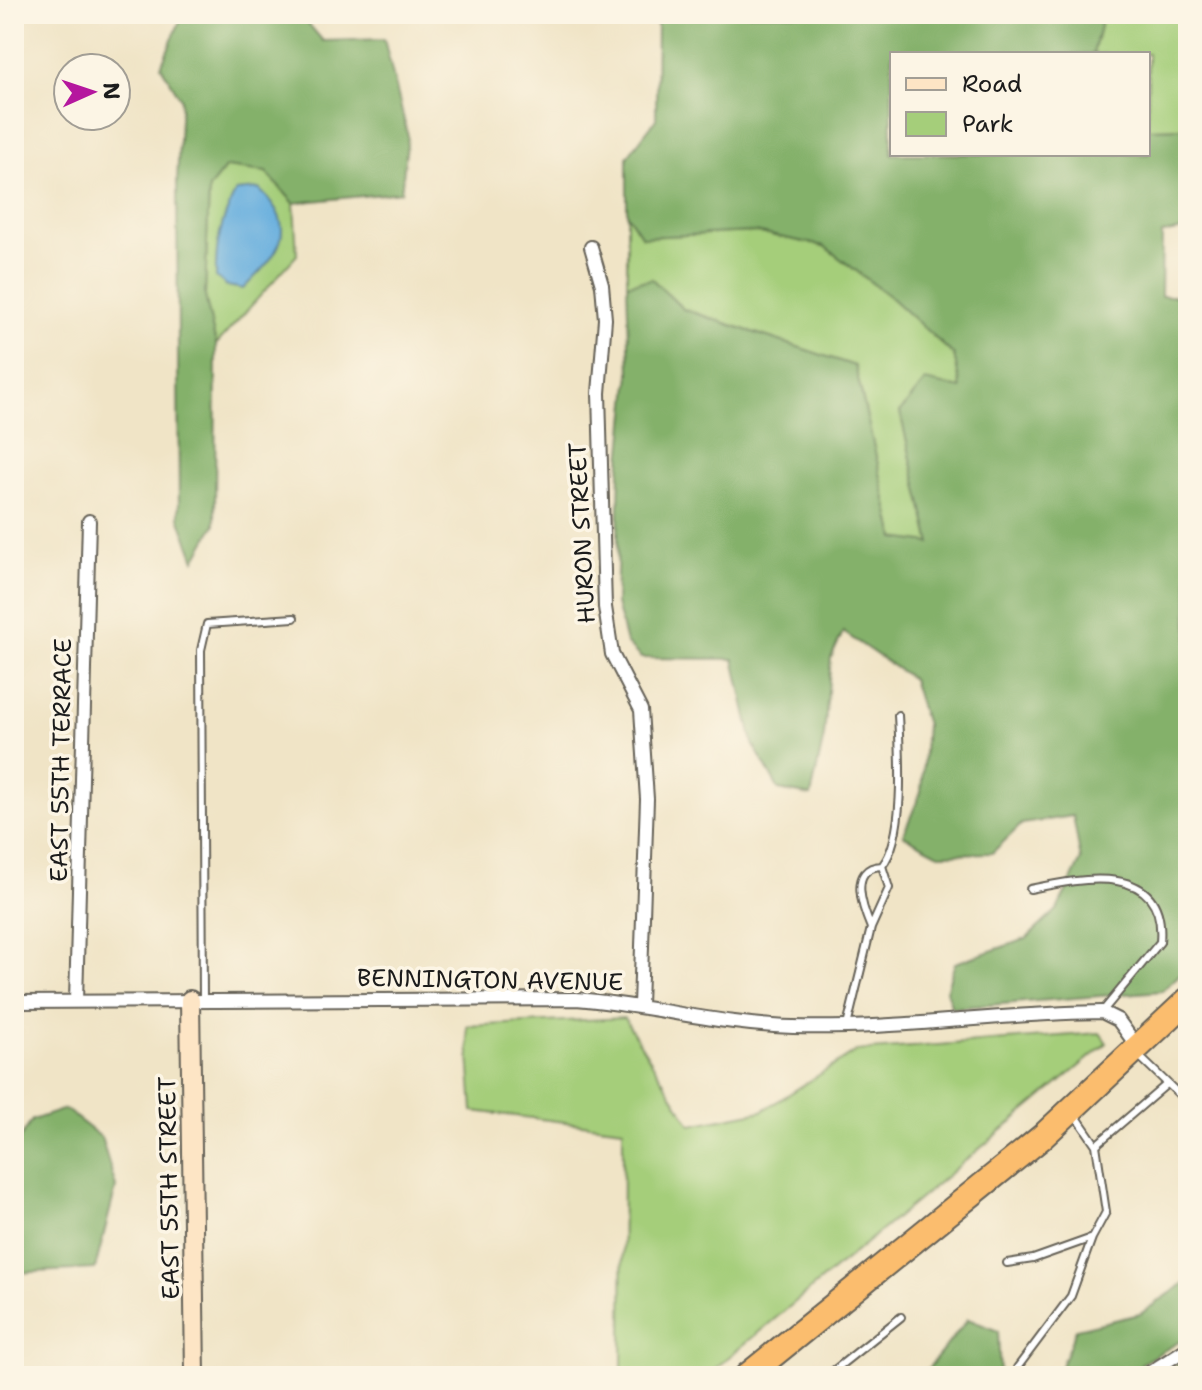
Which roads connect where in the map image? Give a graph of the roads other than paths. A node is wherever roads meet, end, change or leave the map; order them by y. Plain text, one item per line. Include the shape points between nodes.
1 (591, 247) dead end
2 (89, 521) dead end
3 (294, 618) dead end
4 (898, 715) dead end
5 (882, 866) junction
6 (1030, 889) dead end
7 (871, 928) junction
8 (197, 1000) junction
9 (1188, 1000) edge
10 (76, 1001) junction
11 (14, 1002) edge
12 (640, 1005) junction
13 (1102, 1012) junction
14 (847, 1026) junction
15 (1137, 1051) junction
16 (1167, 1084) junction
17 (1188, 1103) edge
18 (1072, 1110) junction
19 (1096, 1145) junction
20 (1092, 1238) junction
21 (1007, 1263) dead end
22 (901, 1317) dead end
23 (1188, 1348) edge
24 (1017, 1368) dead end
25 (195, 1376) edge
26 (747, 1376) edge
27 (827, 1376) edge
28 (1144, 1376) edge

1 - 12 street, HURON STREET via 605,319 599,393 605,607 612,654 641,710 647,799
2 - 10 street, EAST 55TH TERRACE
3 - 8 lane via 207,624 201,650
4 - 5 lane via 900,766 892,854
5 - 7 lane via 889,888
5 - 7 lane via 863,874 859,888
6 - 13 lane via 1104,880 1153,897 1160,942
7 - 14 lane
8 - 10 street, BENNINGTON AVENUE
8 - 12 street, BENNINGTON AVENUE via 576,999
8 - 25 street, EAST 55TH STREET
9 - 15 highway
10 - 11 street, BENNINGTON AVENUE
12 - 14 street, BENNINGTON AVENUE via 706,1019
13 - 14 street, BENNINGTON AVENUE
13 - 15 street via 1118,1020
15 - 16 lane
15 - 18 highway
16 - 17 lane
16 - 19 lane
18 - 19 lane
18 - 26 highway
19 - 20 lane via 1106,1212
20 - 21 lane
20 - 24 lane via 1071,1296
22 - 27 lane
23 - 28 street

